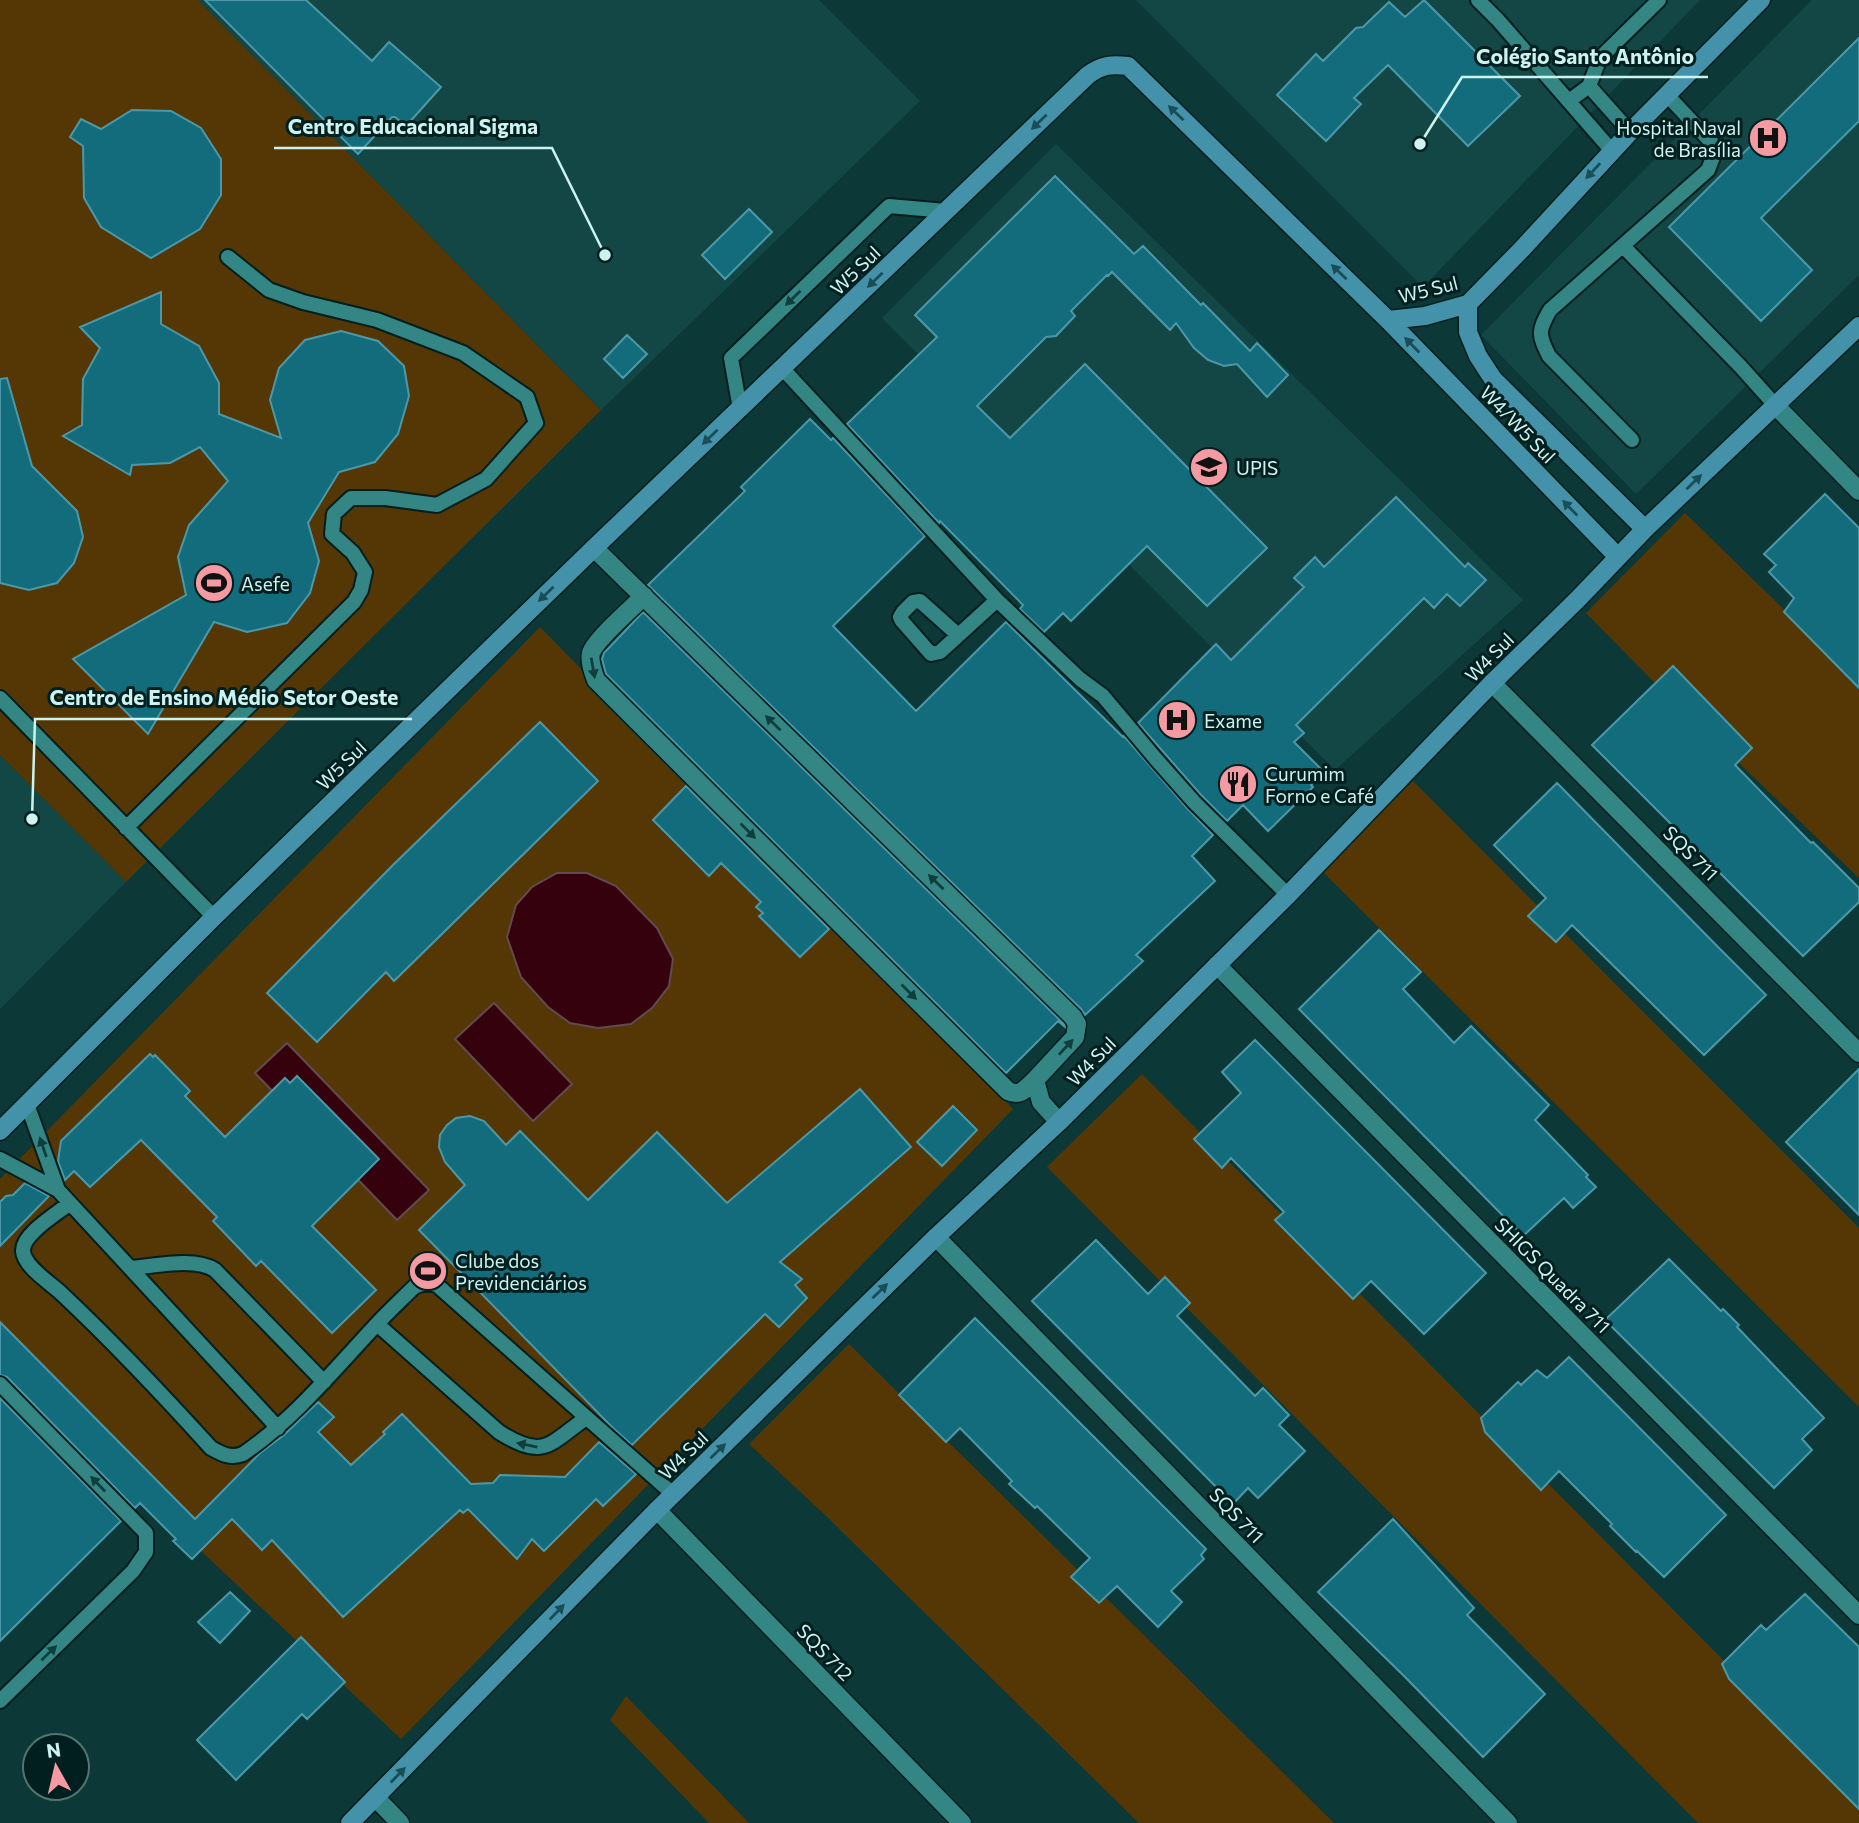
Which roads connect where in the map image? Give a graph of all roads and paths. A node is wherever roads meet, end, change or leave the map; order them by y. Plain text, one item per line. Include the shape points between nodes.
1 (1478, 0) edge
2 (1659, 0) edge
3 (1761, 0) edge
4 (1589, 86) junction
5 (1668, 96) junction
6 (1569, 101) junction
7 (1630, 132) junction
8 (1612, 151) junction
9 (946, 211) junction
10 (1623, 246) junction
11 (228, 257) dead end
12 (1468, 304) junction
13 (1388, 320) junction
14 (1859, 326) edge
15 (782, 368) junction
16 (1775, 405) junction
17 (740, 409) junction
18 (1632, 440) dead end
19 (1859, 491) edge
20 (1645, 529) junction
21 (594, 548) junction
22 (1618, 556) junction
23 (644, 596) junction
24 (997, 600) junction
25 (958, 635) dead end
26 (1492, 683) junction
27 (0, 698) edge
28 (126, 828) junction
29 (1288, 895) junction
30 (214, 917) junction
31 (1217, 965) junction
32 (1859, 1054) edge
33 (1035, 1080) junction
34 (27, 1104) junction
35 (1059, 1122) junction
36 (0, 1131) edge
37 (0, 1159) edge
38 (58, 1190) junction
39 (70, 1203) junction
40 (936, 1237) junction
41 (131, 1268) junction
42 (377, 1324) junction
43 (324, 1382) junction
44 (0, 1384) edge
45 (586, 1418) junction
46 (278, 1428) junction
47 (673, 1494) junction
48 (657, 1510) junction
49 (1859, 1615) edge
50 (0, 1701) edge
51 (376, 1798) junction
52 (350, 1823) edge
53 (400, 1823) edge
54 (962, 1823) edge
55 (1508, 1823) edge

1 - 6 lane
2 - 4 lane via 1600,58
3 - 5 main road, W5 Sul
4 - 6 lane
4 - 7 lane
5 - 7 main road, W5 Sul
5 - 10 lane via 1715,152 1708,170
6 - 8 lane
7 - 8 main road, W5 Sul
8 -> 12 main road, W5 Sul
13 -> 9 main road, W5 Sul via 1128,66 1112,64 1088,75
9 -> 15 main road, W5 Sul
9 -> 17 lane via 889,206 731,358
10 - 16 lane
10 - 18 lane via 1550,310 1541,326 1541,340 1549,356
11 - 28 lane via 269,290 377,320 463,353 527,397 536,423 486,479 437,505 351,498 334,514 332,534 365,572 361,590
12 - 13 main road, W5 Sul
12 - 20 main road, W4/W5 Sul via 1468,332 1493,379
22 -> 13 main road, W4/W5 Sul
14 - 16 main road, W4 Sul
15 - 17 main road, W5 Sul
15 - 24 lane
16 - 19 street
20 -> 16 main road, W4 Sul
17 -> 21 main road, W5 Sul
20 - 22 main road, W4 Sul
21 - 23 street
21 -> 30 main road, W5 Sul
22 - 26 main road, W4 Sul
33 -> 23 street via 1075,1037 1073,1017
23 -> 33 street via 591,652 596,680 1008,1091 1021,1093
24 - 25 lane
24 - 29 lane via 1103,696 1194,802
26 - 29 main road, W4 Sul
26 - 32 street, SQS 711
27 - 28 lane
28 - 30 lane
29 - 31 main road, W4 Sul
30 - 34 main road, W5 Sul
31 - 35 main road, W4 Sul
31 - 49 street, SHIGS Quadra 711
33 - 35 street via 1041,1102
34 - 36 main road, W5 Sul
38 -> 34 lane
35 - 40 main road, W4 Sul
37 - 38 lane
38 - 39 lane
39 - 41 lane
39 - 46 lane via 27,1238 23,1252 35,1271 211,1448 236,1457
47 -> 40 main road, W4 Sul
40 - 55 street, SQS 711
41 - 43 lane via 208,1265
41 - 46 lane
42 - 43 lane
45 -> 42 lane via 545,1446 532,1448 515,1442
42 - 45 lane via 418,1285 437,1285
43 - 46 lane
50 -> 44 lane via 133,1571 146,1552 146,1534
45 - 47 lane
47 - 48 main road, W4 Sul
51 -> 48 main road, W4 Sul
48 - 54 street, SQS 712
51 - 52 main road, W4 Sul
51 - 53 street

